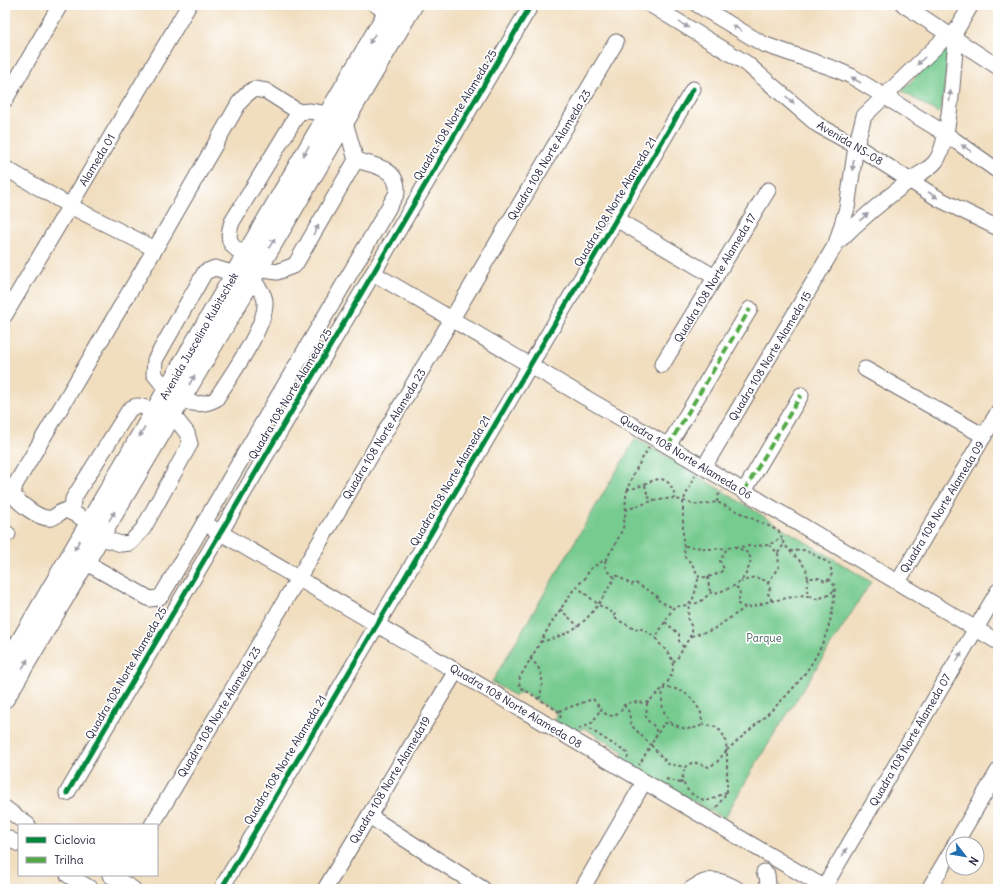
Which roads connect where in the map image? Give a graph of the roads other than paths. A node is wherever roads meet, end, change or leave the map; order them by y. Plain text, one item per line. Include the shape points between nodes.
1 (60, 5) edge
2 (188, 5) edge
3 (413, 5) edge
4 (531, 5) edge
5 (651, 5) edge
6 (698, 5) edge
7 (904, 5) edge
8 (971, 5) edge
9 (385, 7) edge
10 (953, 36) junction
11 (616, 42) dead end
12 (998, 67) edge
13 (693, 88) dead end
14 (885, 98) junction
15 (5, 100) edge
16 (299, 112) junction
17 (328, 114) junction
18 (345, 122) junction
19 (946, 134) junction
20 (856, 146) junction
21 (356, 160) junction
22 (5, 168) edge
23 (998, 171) edge
24 (910, 180) junction
25 (768, 190) dead end
26 (397, 193) junction
27 (414, 202) junction
28 (70, 206) junction
29 (616, 219) junction
30 (998, 228) edge
31 (836, 244) junction
32 (155, 249) junction
33 (247, 269) junction
34 (372, 273) junction
35 (715, 277) junction
36 (750, 309) dead end
37 (5, 316) edge
38 (452, 319) junction
39 (530, 365) junction
40 (662, 365) dead end
41 (866, 368) dead end
42 (801, 395) dead end
43 (169, 404) junction
44 (998, 412) edge
45 (984, 436) junction
46 (668, 446) junction
47 (700, 471) junction
48 (744, 491) junction
49 (72, 513) junction
50 (204, 523) junction
51 (94, 530) junction
52 (220, 532) junction
53 (85, 562) junction
54 (299, 578) junction
55 (898, 582) junction
56 (998, 591) edge
57 (378, 624) junction
58 (976, 628) junction
59 (998, 642) edge
60 (5, 668) edge
61 (456, 671) junction
62 (5, 698) edge
63 (998, 771) edge
64 (644, 776) junction
65 (67, 793) dead end
66 (5, 808) edge
67 (369, 816) junction
68 (27, 824) edge
69 (153, 824) edge
70 (5, 836) edge
71 (960, 836) edge
72 (18, 843) edge
73 (945, 862) edge
74 (764, 872) dead end
75 (70, 876) edge
76 (112, 876) edge
77 (224, 884) dead end
78 (825, 888) edge
79 (91, 889) edge
80 (132, 889) edge
81 (325, 889) edge
82 (483, 889) edge
83 (582, 889) edge
84 (691, 889) edge
85 (737, 889) edge
86 (765, 889) edge
87 (929, 889) edge

1 - 15 street
2 - 28 street, Alameda 01
3 - 18 main road, Avenida Juscelino Kubitschek
4 - 27 street, Quadra 108 Norte Alameda 25
5 -> 20 street, Avenida NS-08 via 746,63 818,125
14 -> 6 street via 851,76 763,44
7 - 10 street
8 - 10 street
9 -> 17 main road, Avenida Juscelino Kubitschek
10 - 12 street
10 -> 14 street
19 -> 10 street
11 - 38 street, Quadra 108 Norte Alameda 23
13 - 29 street, Quadra 108 Norte Alameda 21
14 - 19 street
14 - 20 street via 864,116
16 - 17 street via 309,110
16 - 32 street via 266,91 254,89 247,94 239,103
16 - 33 street via 232,222 228,234 230,243
17 -> 33 main road, Avenida Juscelino Kubitschek
18 - 21 street
33 -> 18 main road, Avenida Juscelino Kubitschek
23 -> 19 street
19 - 24 street via 936,160 929,168
20 - 24 street, Avenida NS-08
20 -> 31 street via 847,208
21 - 26 street via 392,174 396,179
33 -> 21 street via 277,272 295,265
22 - 28 street
24 -> 30 street, Avenida NS-08 via 939,199
31 -> 24 street via 865,216
25 - 35 street, Quadra 108 Norte Alameda 17
26 - 27 street
26 - 50 street
27 - 34 street, Quadra 108 Norte Alameda 25
28 - 32 street
28 - 37 street, Alameda 01
29 - 35 street
29 - 39 street, Quadra 108 Norte Alameda 21
31 - 47 street, Quadra 108 Norte Alameda 15
32 - 49 street via 15,485 13,494 16,500 38,515 53,518 62,511
33 - 43 main road, Avenida Juscelino Kubitschek
33 - 43 street via 215,268 205,272 155,360 154,374
33 - 43 street via 265,303 260,327 216,399 196,405
34 - 38 street, Quadra 108 Norte Alameda 06
34 - 52 street, Quadra 108 Norte Alameda 25
35 - 40 street, Quadra 108 Norte Alameda 17
36 - 46 street
38 - 39 street, Quadra 108 Norte Alameda 06
38 - 54 street, Quadra 108 Norte Alameda 23
39 - 46 street, Quadra 108 Norte Alameda 06
39 - 57 street, Quadra 108 Norte Alameda 21
41 - 45 street
42 - 48 street
43 - 49 street via 140,405 129,410 73,499
43 - 51 main road, Avenida Juscelino Kubitschek
43 - 51 street, Avenida Juscelino Kubitschek via 187,433 190,444 143,529 130,544 120,544
44 - 45 street, Quadra 108 Norte Alameda 09
45 - 55 street, Quadra 108 Norte Alameda 09
46 - 47 street, Quadra 108 Norte Alameda 06
47 - 48 street, Quadra 108 Norte Alameda 06
48 - 55 street, Quadra 108 Norte Alameda 06
49 - 51 street
50 - 52 street, Quadra 108 Norte Alameda 08
50 - 53 street via 158,598 150,599
51 - 53 main road, Avenida Juscelino Kubitschek
51 -> 60 main road, Avenida Juscelino Kubitschek
52 - 54 street, Quadra 108 Norte Alameda 08
52 - 65 street, Quadra 108 Norte Alameda 25
62 -> 53 main road, Avenida Juscelino Kubitschek
54 - 57 street, Quadra 108 Norte Alameda 08
54 - 69 street, Quadra 108 Norte Alameda 23
55 - 58 street, Quadra 108 Norte Alameda 06
56 - 58 street, Quadra 108 Norte Alameda 07
57 - 61 street, Quadra 108 Norte Alameda 08
57 - 77 street, Quadra 108 Norte Alameda 21
58 - 59 street, Quadra 108 Norte Alameda 06
78 -> 58 street, Quadra 108 Norte Alameda 07
61 - 64 street, Quadra 108 Norte Alameda 08
61 - 67 street, Quadra 108 Norte Alameda19
63 - 71 street
64 - 78 street, Quadra 108 Norte Alameda 08
64 - 83 street
66 - 68 street
67 - 81 street, Quadra 108 Norte Alameda19
67 - 82 street
70 - 72 street
73 - 87 street
74 - 86 street via 767,874 768,885
75 - 79 street
76 - 80 street
84 - 85 street via 703,882 714,880 723,881

